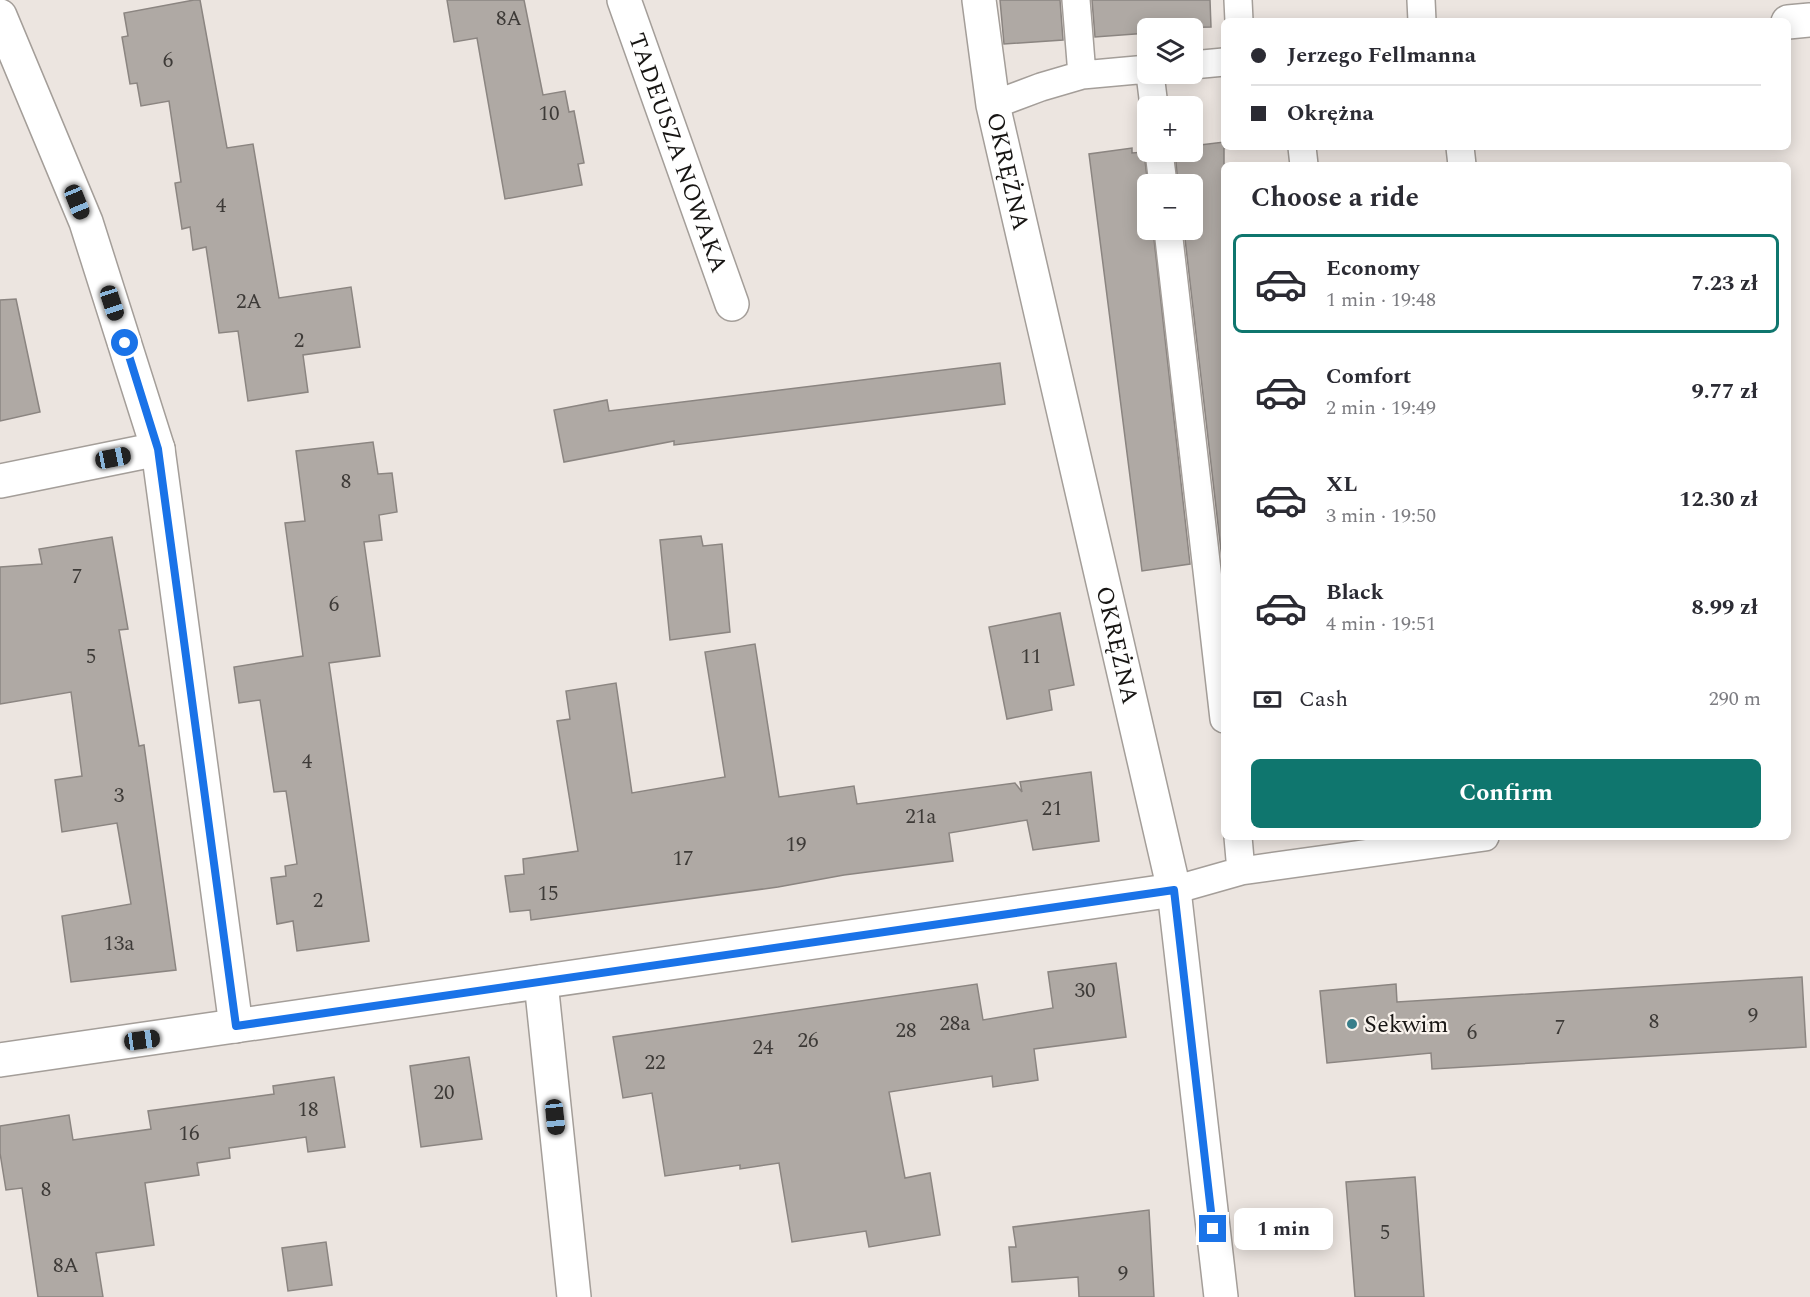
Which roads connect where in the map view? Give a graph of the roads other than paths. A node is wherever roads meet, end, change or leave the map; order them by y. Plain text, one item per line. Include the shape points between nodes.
1 (624, 0) edge
2 (979, 0) edge
3 (1076, 0) edge
4 (1238, 0) edge
5 (1421, 0) edge
6 (0, 16) edge
7 (1239, 18) edge
8 (1422, 18) edge
9 (1810, 20) edge
10 (1791, 22) edge
11 (1221, 62) edge
12 (1203, 64) edge
13 (1137, 70) edge
14 (1082, 75) junction
15 (993, 105) junction
16 (1169, 240) edge
17 (732, 304) dead end
18 (158, 449) junction
19 (0, 481) edge
20 (1221, 692) edge
21 (1238, 840) edge
22 (1464, 840) edge
23 (1242, 871) junction
24 (1174, 890) junction
25 (541, 982) junction
26 (236, 1026) junction
27 (0, 1060) edge
28 (574, 1297) edge
29 (1221, 1297) edge

1 - 17 street, TADEUSZA NOWAKA
2 - 15 street, OKRĘŻNA
3 - 14 lane
4 - 7 lane
5 - 8 lane
6 - 18 street via 86,222
9 - 10 street
11 - 12 lane
13 - 14 lane
14 - 15 lane
15 - 24 street, OKRĘŻNA
16 - 20 lane
18 - 19 street
18 - 26 street
21 - 23 lane
22 - 23 lane
23 - 24 lane
24 - 25 street
24 - 29 street, OKRĘŻNA
25 - 26 street
25 - 28 street
26 - 27 street

